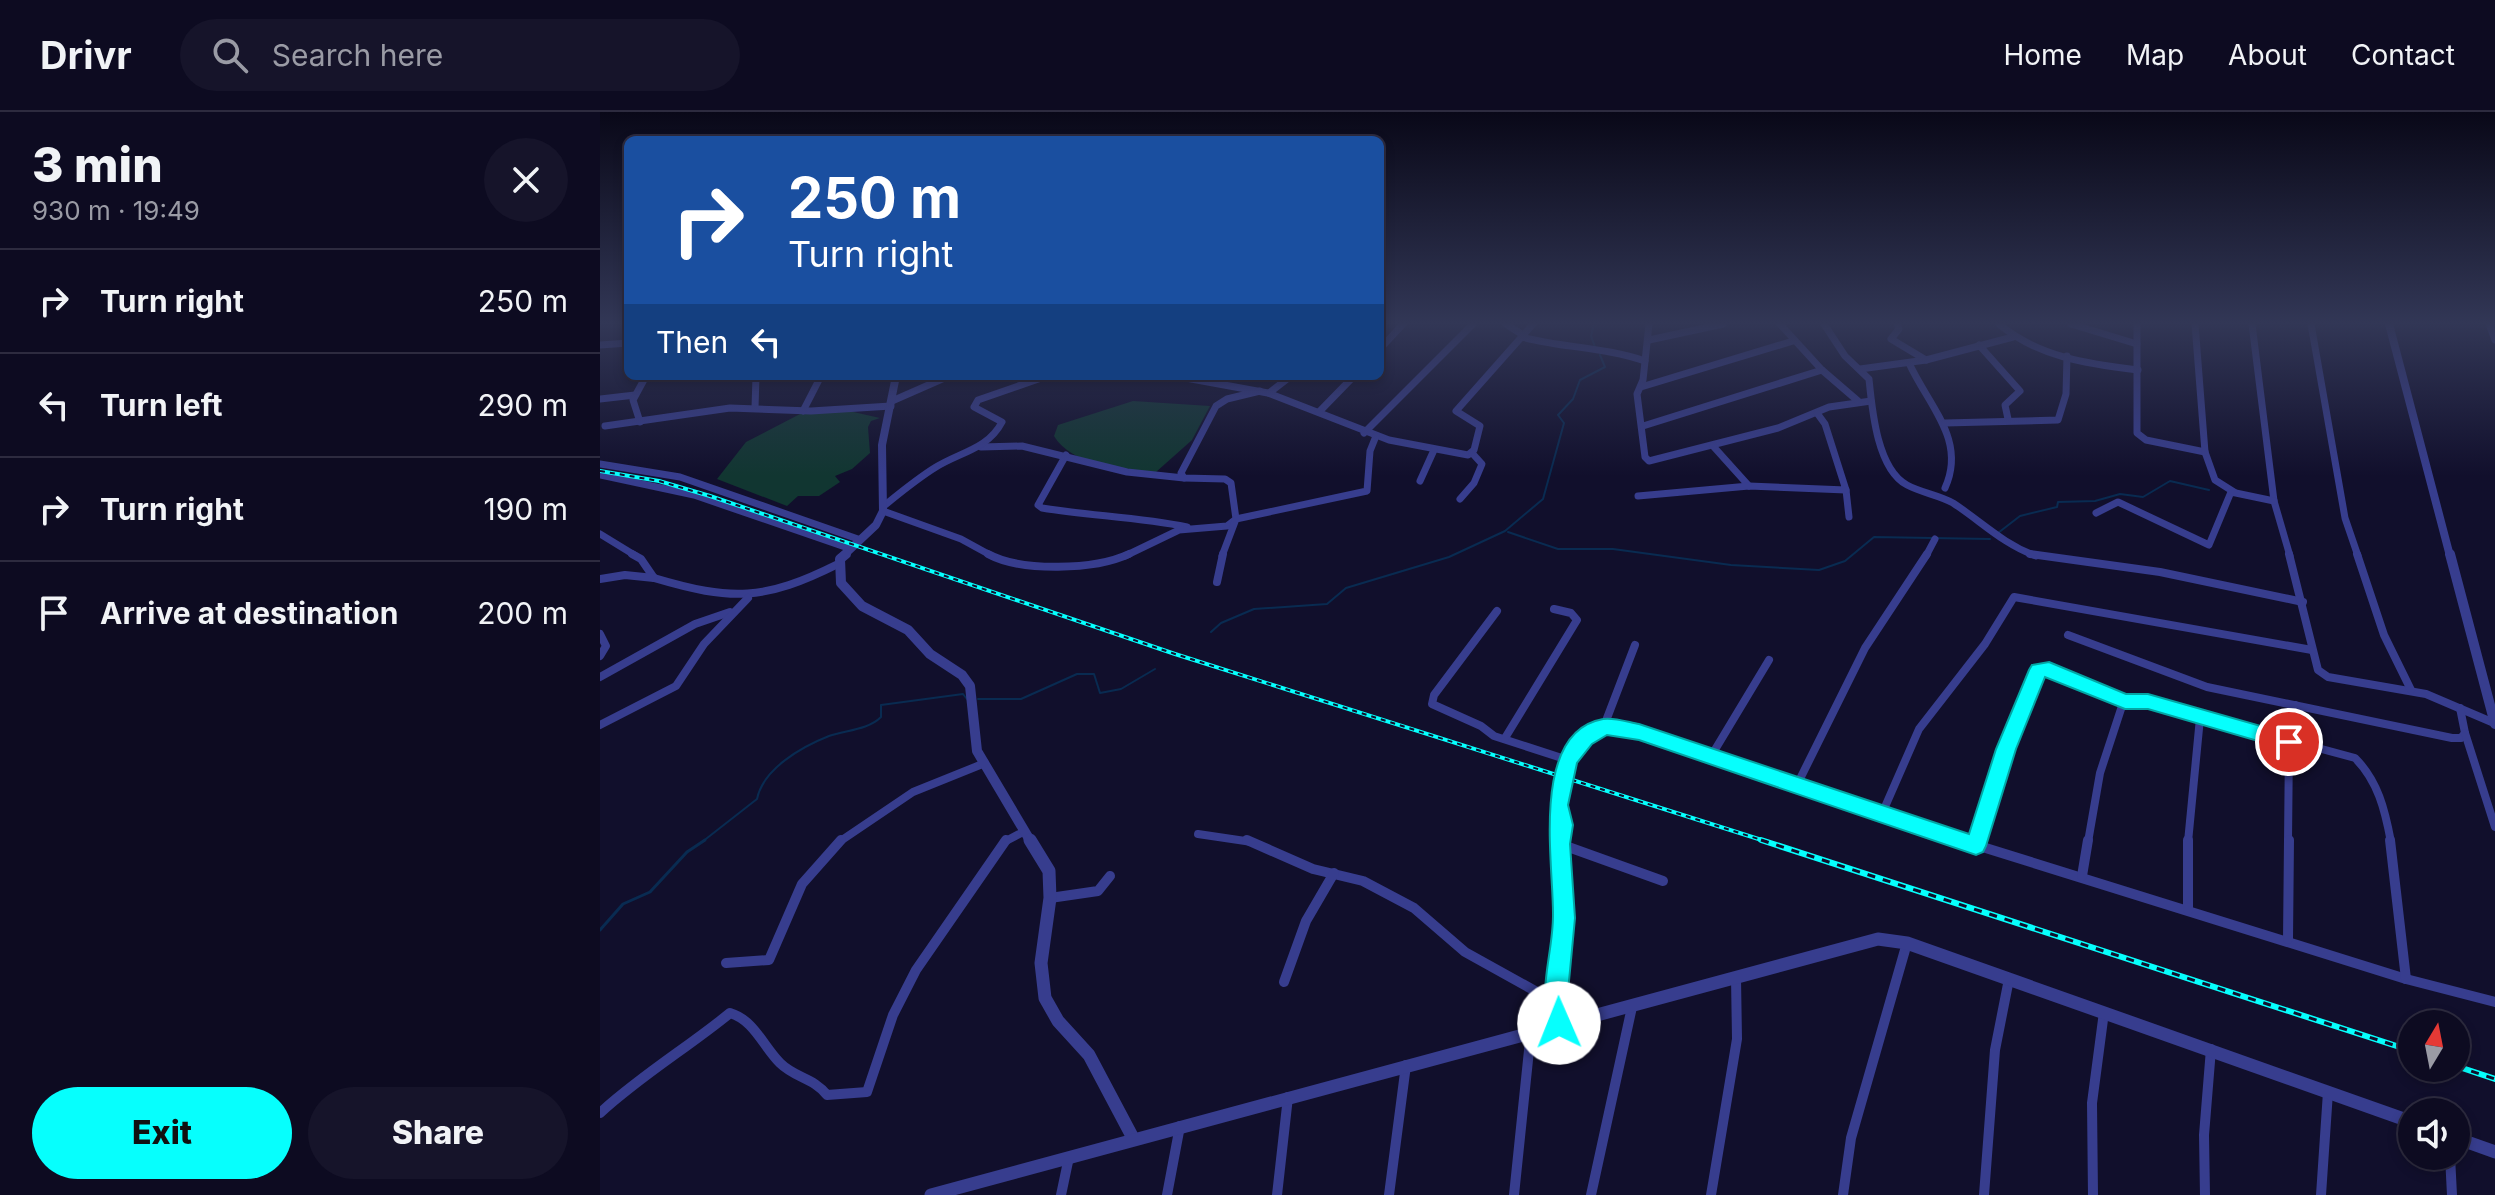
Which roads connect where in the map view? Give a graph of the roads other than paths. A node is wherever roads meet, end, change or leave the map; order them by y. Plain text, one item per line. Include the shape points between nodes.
1 (1422, 375) edge
2 (1488, 375) edge
3 (1643, 375) edge
4 (1682, 375) edge
5 (1807, 375) edge
6 (1827, 375) edge
7 (1864, 375) edge
8 (1914, 375) edge
9 (2005, 375) edge
10 (2067, 375) edge
11 (2138, 375) edge
12 (2199, 375) edge
13 (2258, 375) edge
14 (2320, 375) edge
15 (2402, 375) edge
16 (644, 380) edge
17 (756, 380) edge
18 (819, 380) edge
19 (895, 380) edge
20 (941, 380) edge
21 (1036, 380) edge
22 (1210, 380) edge
23 (1247, 380) dead end
24 (1287, 380) edge
25 (1350, 380) edge
26 (1641, 387) junction
27 (1250, 389) junction
28 (1264, 392) junction
29 (635, 395) junction
30 (600, 399) edge
31 (1858, 401) junction
32 (1871, 401) junction
33 (892, 404) junction
34 (755, 408) junction
35 (803, 411) junction
36 (1319, 412) junction
37 (1817, 413) junction
38 (2008, 419) junction
39 (640, 422) junction
40 (1945, 423) junction
41 (605, 426) dead end
42 (1643, 426) junction
43 (1364, 433) junction
44 (1376, 436) junction
45 (1713, 446) junction
46 (975, 450) junction
47 (1434, 450) junction
48 (2205, 452) junction
49 (1472, 453) junction
50 (1066, 455) junction
51 (600, 464) edge
52 (600, 475) edge
53 (1184, 478) junction
54 (1420, 481) dead end
55 (1749, 486) junction
56 (1945, 488) dead end
57 (1846, 490) junction
58 (2234, 492) junction
59 (1638, 496) dead end
60 (1460, 499) dead end
61 (2274, 501) junction
62 (884, 508) junction
63 (2096, 513) dead end
64 (1849, 517) dead end
65 (1236, 519) junction
66 (1188, 527) junction
67 (600, 534) edge
68 (858, 539) junction
69 (1935, 539) dead end
70 (848, 548) junction
71 (838, 564) junction
72 (654, 578) junction
73 (600, 579) edge
74 (1217, 582) dead end
75 (756, 594) junction
76 (2303, 602) junction
77 (1554, 609) dead end
78 (1497, 611) dead end
79 (731, 612) junction
80 (600, 634) edge
81 (2068, 635) dead end
82 (1635, 645) dead end
83 (2312, 650) junction
84 (600, 656) edge
85 (1769, 660) dead end
86 (600, 677) edge
87 (2411, 690) junction
88 (2125, 702) junction
89 (2295, 705) junction
90 (2460, 708) junction
91 (2200, 718) junction
92 (2495, 724) edge
93 (600, 725) edge
94 (1604, 726) junction
95 (2465, 733) junction
96 (1505, 738) junction
97 (2293, 743) junction
98 (1710, 758) junction
99 (1568, 760) junction
100 (985, 763) junction
101 (1796, 787) junction
102 (1881, 816) junction
103 (2495, 827) edge
104 (1023, 832) junction
105 (1198, 834) dead end
106 (1560, 844) junction
107 (1976, 846) junction
108 (1334, 873) junction
109 (1110, 876) dead end
110 (2082, 876) junction
111 (1663, 881) dead end
112 (1050, 898) junction
113 (2188, 910) junction
114 (2288, 939) junction
115 (1907, 943) junction
116 (726, 963) dead end
117 (1736, 978) junction
118 (2009, 979) junction
119 (2406, 979) junction
120 (1284, 982) dead end
121 (1555, 1002) junction
122 (2495, 1002) edge
123 (1632, 1007) junction
124 (2104, 1011) junction
125 (1559, 1023) junction
126 (1531, 1030) junction
127 (2211, 1049) junction
128 (1406, 1064) junction
129 (2328, 1092) junction
130 (1288, 1097) junction
131 (600, 1113) edge
132 (2398, 1117) edge
133 (1180, 1125) junction
134 (1133, 1138) junction
135 (2470, 1143) edge
136 (2495, 1152) edge
137 (1069, 1156) junction
138 (2451, 1170) edge
139 (959, 1191) edge
140 (931, 1195) edge
141 (1061, 1195) edge
142 (1167, 1195) edge
143 (1277, 1195) edge
144 (1389, 1195) edge
145 (1514, 1195) edge
146 (1591, 1195) edge
147 (1711, 1195) edge
148 (1843, 1195) edge
149 (1984, 1195) edge
150 (2093, 1195) edge
151 (2205, 1195) edge
152 (2321, 1195) edge
153 (2452, 1195) edge

1 - 43 street
2 - 49 street via 1456,411 1480,426
3 - 26 street
4 - 26 street
5 - 42 street
6 - 31 street
7 - 32 street via 1871,385
8 - 40 street
9 - 38 street via 2020,391 2005,405
10 - 38 street via 2058,420
11 - 48 street via 2140,438
12 - 48 street
13 - 61 street
14 - 87 street via 2345,518 2384,635
15 - 92 street
16 - 29 street
17 - 34 street
18 - 35 street
19 - 33 street
20 - 33 street
21 - 46 street via 973,403 1002,422
22 - 27 street
23 - 27 street
24 - 28 street via 1278,390
25 - 36 street
26 - 42 street via 1637,394
27 - 28 street
28 - 36 street
28 - 53 street via 1216,406 1182,470
29 - 30 street
29 - 39 street
31 - 32 street
31 - 37 street
32 - 76 street via 1873,425 1899,481 1951,502 2009,546 2039,557 2160,572
33 - 35 street
33 - 62 street via 882,445
34 - 35 street
34 - 39 street
36 - 43 street
37 - 45 street
37 - 57 street
38 - 40 street
39 - 41 street
40 - 56 street via 1956,457
42 - 45 street via 1649,461
43 - 44 street
44 - 47 street
44 - 65 street via 1364,493
45 - 55 street
46 - 50 street via 1010,445
46 - 62 street via 940,465
47 - 49 street
47 - 54 street
48 - 58 street via 2212,476
49 - 60 street via 1482,464
50 - 53 street via 1127,472
50 - 66 street via 1042,494 1042,508
51 - 68 street via 680,477
52 - 70 street via 694,495
53 - 65 street via 1231,483
55 - 57 street
55 - 59 street
57 - 64 street
58 - 61 street
58 - 63 street via 2211,545 2118,502
61 - 76 street
62 - 66 street via 1020,567 1122,557
62 - 68 street via 876,525
65 - 66 street via 1227,526
65 - 74 street via 1216,567
67 - 72 street via 641,559
68 - 70 street
69 - 101 street via 1918,575 1865,649
70 - 71 street
71 - 75 street
71 - 100 street via 843,588 862,606 902,626 962,675 972,695 972,737
72 - 73 street
72 - 75 street via 729,596
75 - 79 street
76 - 83 street
77 - 96 street via 1577,620
78 - 96 street via 1432,700 1435,708
79 - 86 street via 695,624
79 - 93 street via 676,686
80 - 84 street via 606,646
81 - 89 street via 2195,684
82 - 94 street
83 - 87 street via 2318,670 2328,677
83 - 102 street via 2014,597 1919,729
85 - 98 street
87 - 90 street
88 - 91 street via 2137,699
88 - 107 street via 2038,670
88 - 110 street via 2100,773
89 - 95 street via 2452,738
89 - 97 street
90 - 92 street
90 - 95 street
91 - 97 street
91 - 113 street via 2188,826
94 - 98 street via 1639,732
94 - 99 street via 1585,738
95 - 103 street
96 - 99 street
97 - 114 street
97 - 119 street via 2355,758 2372,771 2388,825
98 - 101 street
99 - 106 street via 1558,805
100 - 104 street
100 - 116 street via 909,794 853,833 806,876 769,960
101 - 102 street
102 - 107 street
104 - 112 street via 1049,871
104 - 131 street via 1006,839 916,970 893,1015 867,1092 827,1095 816,1081 780,1063 743,1017 730,1013
105 - 108 street via 1246,839
106 - 111 street
106 - 121 street via 1564,918
107 - 110 street
108 - 120 street via 1301,932
108 - 121 street via 1363,881 1414,908 1465,952
109 - 112 street via 1098,891
110 - 113 street
112 - 134 street via 1041,951 1042,992 1058,1021 1089,1055
113 - 114 street
114 - 119 street
115 - 117 street via 1866,941
115 - 118 street
115 - 148 street via 1851,1138
117 - 123 street
117 - 147 street via 1737,1039
118 - 124 street
118 - 149 street via 1995,1050
119 - 122 street
121 - 125 street
123 - 125 street
123 - 146 street
124 - 127 street
124 - 150 street via 2093,1061
125 - 126 street
126 - 128 street
126 - 145 street
127 - 129 street
127 - 151 street
128 - 130 street
128 - 144 street
129 - 132 street
129 - 152 street
130 - 133 street
130 - 143 street
133 - 134 street
133 - 142 street
134 - 137 street
135 - 136 street
137 - 139 street
137 - 141 street
138 - 153 street
139 - 140 street

